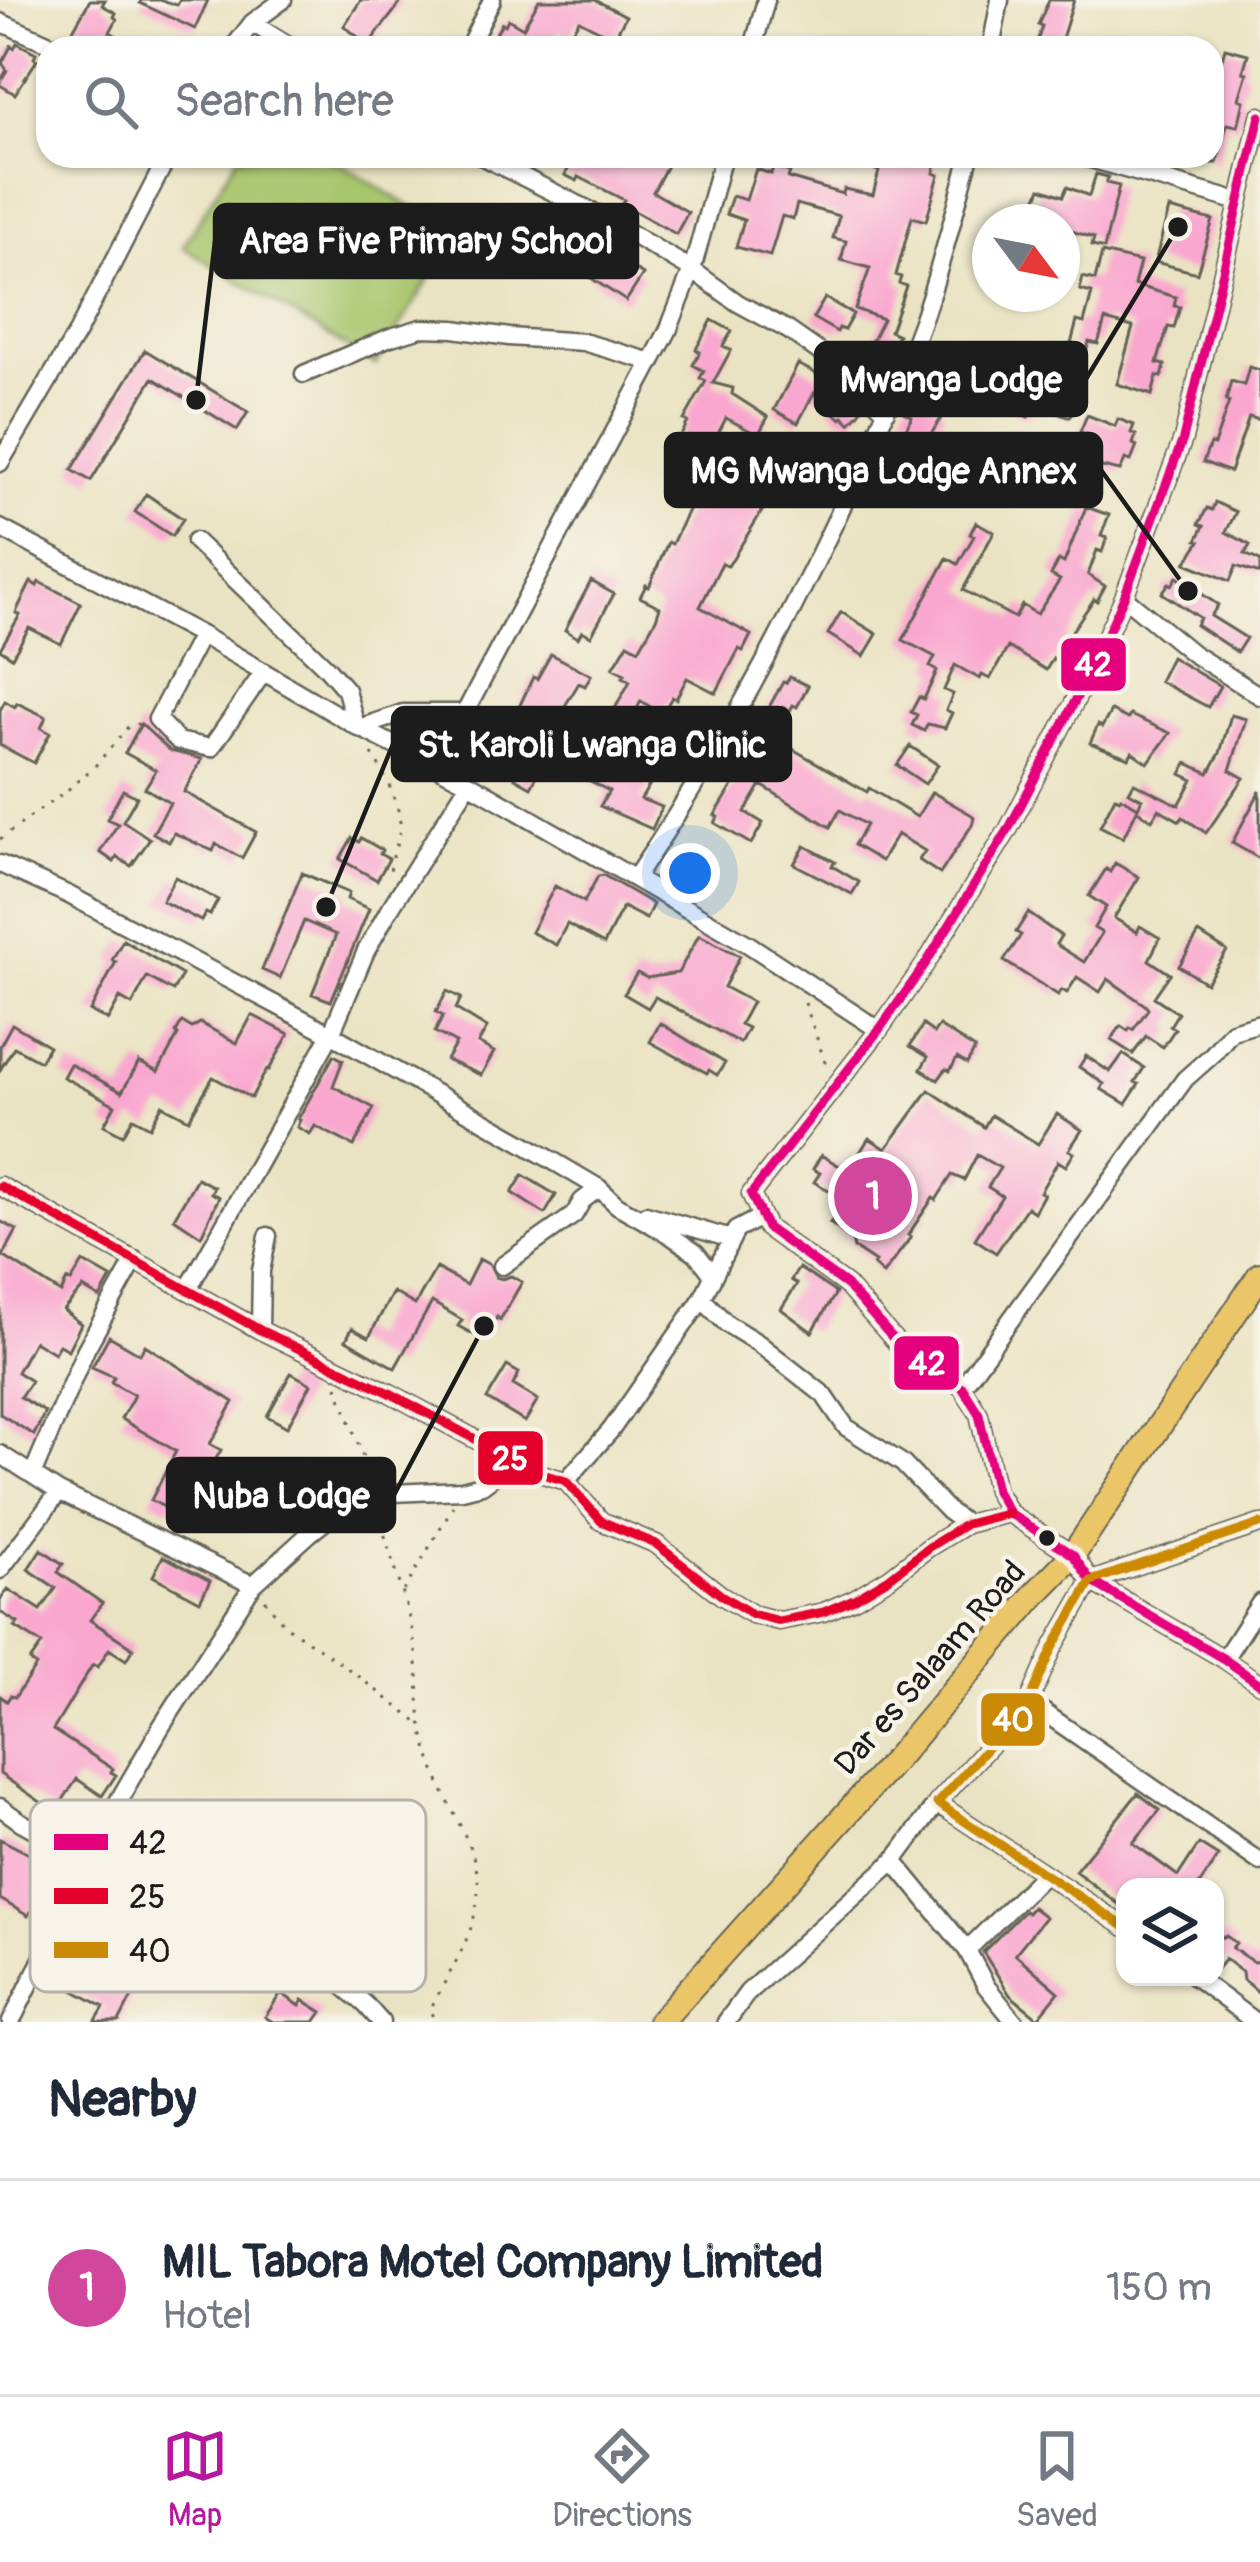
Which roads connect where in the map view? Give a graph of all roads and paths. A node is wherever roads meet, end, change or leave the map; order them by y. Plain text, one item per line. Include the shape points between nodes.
1 (283, 0) edge
2 (492, 0) edge
3 (766, 0) edge
4 (1000, 0) edge
5 (0, 22) edge
6 (252, 22) junction
7 (242, 36) edge
8 (274, 36) edge
9 (474, 36) edge
10 (756, 36) edge
11 (993, 36) edge
12 (36, 38) edge
13 (1260, 116) edge
14 (161, 168) edge
15 (505, 168) edge
16 (720, 168) edge
17 (966, 168) edge
18 (1121, 168) edge
19 (1238, 202) junction
20 (692, 270) junction
21 (652, 362) junction
22 (304, 374) dead end
23 (885, 410) junction
24 (0, 464) edge
25 (0, 527) edge
26 (195, 541) dead end
27 (1124, 598) junction
28 (200, 635) junction
29 (263, 673) junction
30 (1260, 696) edge
31 (465, 713) junction
32 (157, 719) junction
33 (358, 727) junction
34 (437, 765) junction
35 (470, 783) junction
36 (0, 838) edge
37 (0, 864) edge
38 (634, 878) junction
39 (389, 910) junction
40 (795, 975) junction
41 (1260, 1023) edge
42 (879, 1030) junction
43 (332, 1034) junction
44 (833, 1087) junction
45 (0, 1186) edge
46 (599, 1187) junction
47 (617, 1205) junction
48 (761, 1217) junction
49 (268, 1237) dead end
50 (731, 1239) junction
51 (135, 1260) junction
52 (502, 1266) dead end
53 (713, 1275) junction
54 (1260, 1275) edge
55 (188, 1289) junction
56 (702, 1299) junction
57 (260, 1330) junction
58 (328, 1362) junction
59 (962, 1387) junction
60 (0, 1454) edge
61 (515, 1460) junction
62 (33, 1473) junction
63 (566, 1481) junction
64 (463, 1490) junction
65 (58, 1492) junction
66 (374, 1496) junction
67 (1009, 1513) junction
68 (966, 1524) junction
69 (1260, 1524) edge
70 (1073, 1555) junction
71 (0, 1570) edge
72 (1091, 1581) junction
73 (254, 1586) junction
74 (403, 1592) junction
75 (1260, 1603) edge
76 (1224, 1659) junction
77 (1260, 1684) edge
78 (1029, 1702) junction
79 (422, 1726) junction
80 (119, 1800) edge
81 (937, 1803) junction
82 (0, 1807) edge
83 (30, 1827) edge
84 (895, 1862) junction
85 (1260, 1862) edge
86 (1043, 1875) junction
87 (1116, 1922) edge
88 (967, 1950) junction
89 (30, 1983) edge
90 (1207, 1986) edge
91 (350, 1992) edge
92 (11, 2022) edge
93 (381, 2022) edge
94 (435, 2022) edge
95 (659, 2022) edge
96 (726, 2022) edge
97 (1015, 2022) edge
98 (1256, 2022) edge

1 - 6 street
2 - 9 street
3 - 10 street
4 - 11 street
5 - 12 street
6 - 7 street
6 - 8 street
13 - 19 street
14 - 24 street
15 - 20 street
16 - 20 street
17 - 23 street via 921,322
18 - 19 street
19 - 27 street via 1183,439
20 - 21 street
20 - 23 street via 844,369
21 - 22 street via 583,342 422,328
21 - 31 street
23 - 38 street via 782,634
25 - 28 street
26 - 33 street via 346,690
27 - 30 street
27 - 42 street via 1008,830
28 - 29 street
28 - 32 street
29 - 32 street via 211,748 178,741
29 - 33 street
31 - 33 street via 403,713
31 - 34 street
32 - 36 path via 128,727 95,766
33 - 34 street
33 - 39 path via 400,824
34 - 35 street
35 - 38 street
35 - 39 street
37 - 43 street
38 - 40 street
39 - 43 street
40 - 42 street
40 - 44 path
41 - 59 street via 1232,1031 1185,1079
42 - 44 street
43 - 46 street
43 - 55 street
44 - 48 street via 751,1194
45 - 51 street
46 - 47 street
46 - 52 street
47 - 50 street
47 - 53 street via 696,1253
48 - 50 street
48 - 59 street via 846,1285 897,1343
49 - 57 street
50 - 53 street
51 - 55 street
51 - 62 street
53 - 56 street
54 - 70 highway, Dar es Salaam Road
55 - 57 street
56 - 63 street
56 - 68 street via 824,1395 846,1426 902,1463
57 - 58 street
58 - 61 street
58 - 66 path
59 - 67 street via 979,1414
60 - 62 street
61 - 63 street
61 - 64 street
62 - 65 street
63 - 68 street via 601,1521 656,1544 739,1607 779,1621 854,1600
64 - 66 street
64 - 74 path
65 - 71 street
65 - 73 street
66 - 73 street via 344,1507
66 - 74 path
67 - 68 street
67 - 70 street
69 - 72 street
70 - 72 street
70 - 95 highway, Dar es Salaam Road
72 - 76 street
72 - 78 street
73 - 79 path via 285,1624
73 - 80 street
74 - 79 path
75 - 76 street
76 - 77 street
78 - 81 street
78 - 85 street
79 - 94 path via 478,1878 472,1924 430,2011
81 - 84 street
81 - 86 street
82 - 83 street
84 - 88 street
84 - 96 street via 748,1992
86 - 87 street
86 - 88 street
88 - 97 street
89 - 92 street
90 - 98 street
91 - 93 street

